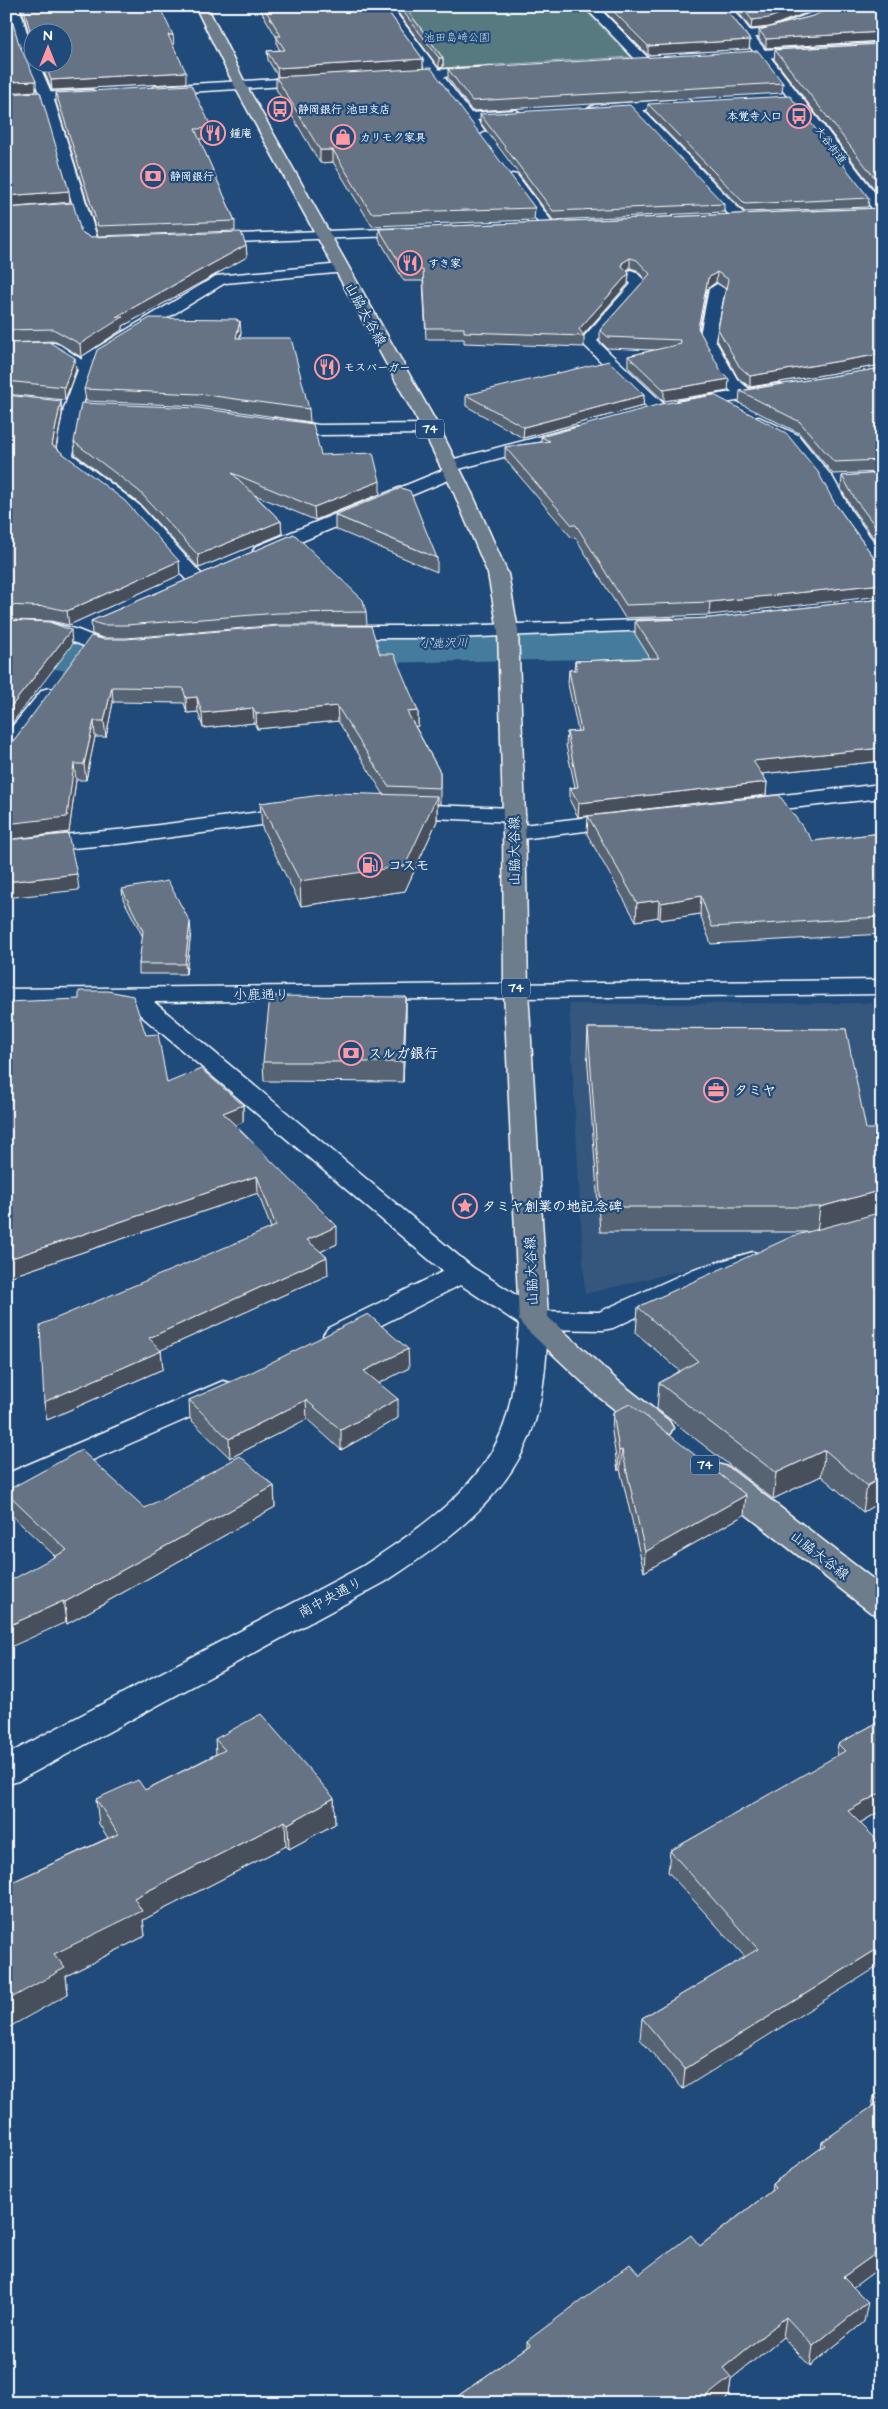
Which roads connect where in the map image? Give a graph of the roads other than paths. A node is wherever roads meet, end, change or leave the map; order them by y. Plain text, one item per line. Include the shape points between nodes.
1 (201, 6) edge
2 (385, 6) edge
3 (590, 6) edge
4 (725, 6) edge
5 (810, 6) edge
6 (842, 6) edge
7 (11, 14) edge
8 (822, 14) junction
9 (747, 35) junction
10 (22, 40) edge
11 (882, 47) edge
12 (22, 54) edge
13 (762, 54) junction
14 (14, 55) edge
15 (742, 55) edge
16 (624, 62) edge
17 (495, 70) edge
18 (36, 72) edge
19 (435, 74) junction
20 (386, 77) edge
21 (328, 80) edge
22 (240, 85) junction
23 (143, 91) edge
24 (104, 94) edge
25 (46, 97) junction
26 (794, 97) junction
27 (775, 98) edge
28 (6, 100) edge
29 (700, 103) edge
30 (633, 107) junction
31 (584, 110) edge
32 (526, 113) edge
33 (467, 117) junction
34 (484, 140) edge
35 (502, 164) edge
36 (82, 208) junction
37 (63, 210) edge
38 (882, 212) edge
39 (863, 213) edge
40 (759, 217) edge
41 (740, 218) junction
42 (721, 219) edge
43 (567, 225) edge
44 (548, 226) junction
45 (529, 227) edge
46 (431, 232) edge
47 (322, 236) junction
48 (187, 240) edge
49 (139, 242) edge
50 (340, 269) junction
51 (631, 275) edge
52 (717, 289) edge
53 (6, 348) edge
54 (86, 368) junction
55 (794, 386) edge
56 (745, 394) junction
57 (715, 400) junction
58 (54, 406) edge
59 (82, 409) junction
60 (659, 410) junction
61 (640, 415) edge
62 (263, 421) edge
63 (593, 428) edge
64 (430, 429) junction
65 (450, 468) junction
66 (845, 481) edge
67 (827, 482) junction
68 (241, 559) edge
69 (882, 566) edge
70 (213, 571) edge
71 (195, 578) junction
72 (177, 586) edge
73 (690, 624) edge
74 (6, 628) edge
75 (318, 632) edge
76 (508, 640) junction
77 (147, 645) edge
78 (60, 680) edge
79 (6, 749) edge
80 (882, 791) edge
81 (728, 809) edge
82 (376, 810) edge
83 (317, 811) edge
84 (640, 819) edge
85 (514, 824) junction
86 (6, 847) edge
87 (882, 987) edge
88 (516, 991) junction
89 (131, 995) junction
90 (6, 996) edge
91 (779, 1254) edge
92 (462, 1273) junction
93 (534, 1320) junction
94 (315, 1346) edge
95 (246, 1381) edge
96 (6, 1488) edge
97 (882, 1604) edge
98 (6, 1771) edge

1 - 22 main road, 山脇大谷線 / 74
2 - 19 street
3 - 16 street via 649,60
4 - 9 street, 大谷街道
5 - 8 street
6 - 8 street
7 - 10 street
8 - 9 street via 771,32
9 - 13 street, 大谷街道
11 - 13 street
12 - 14 street
13 - 15 street
13 - 26 street, 大谷街道
17 - 19 street
18 - 25 street
19 - 20 street
19 - 33 street
21 - 22 street
22 - 23 street
22 - 47 main road, 山脇大谷線 / 74
24 - 25 street
25 - 28 street
25 - 36 street
26 - 27 street
26 - 38 street, 大谷街道
29 - 30 street
30 - 31 street
30 - 41 street
32 - 33 street
33 - 34 street
35 - 44 street
36 - 37 street
36 - 49 street via 92,243
38 - 39 street
40 - 41 street
41 - 42 street
43 - 44 street
44 - 45 street
46 - 47 street
47 - 48 street
47 - 50 main road, 山脇大谷線 / 74
50 - 54 street via 221,279 89,359
50 - 64 main road, 山脇大谷線 / 74
51 - 60 street via 640,284 588,341
52 - 56 street via 707,340 730,382
53 - 54 street via 54,348
54 - 59 street
55 - 56 street
56 - 57 street
57 - 60 street
57 - 67 street via 792,439
58 - 59 street
59 - 71 street via 64,457 134,509
60 - 61 street
62 - 64 street via 319,430
63 - 65 street
64 - 65 main road, 山脇大谷線 / 74
65 - 68 street
65 - 76 main road, 山脇大谷線 / 74 via 498,574
66 - 67 street
67 - 69 street via 843,513
70 - 71 street
71 - 72 street
73 - 76 street
74 - 77 street via 51,629 103,646
75 - 76 street
76 - 85 main road, 山脇大谷線 / 74
78 - 79 street
80 - 81 street
82 - 85 street
83 - 86 street via 118,837
84 - 85 street
85 - 88 main road, 山脇大谷線 / 74
87 - 88 street, 小鹿通り
88 - 89 street, 小鹿通り
88 - 93 main road, 山脇大谷線 / 74
89 - 90 street, 小鹿通り
89 - 92 street
91 - 93 street via 704,1275 603,1320
92 - 93 street
92 - 94 street
93 - 97 main road, 山脇大谷線 / 74 via 606,1387
93 - 98 street, 南中央通り via 526,1390 515,1435 495,1473 460,1511 418,1545 374,1574
95 - 96 street

